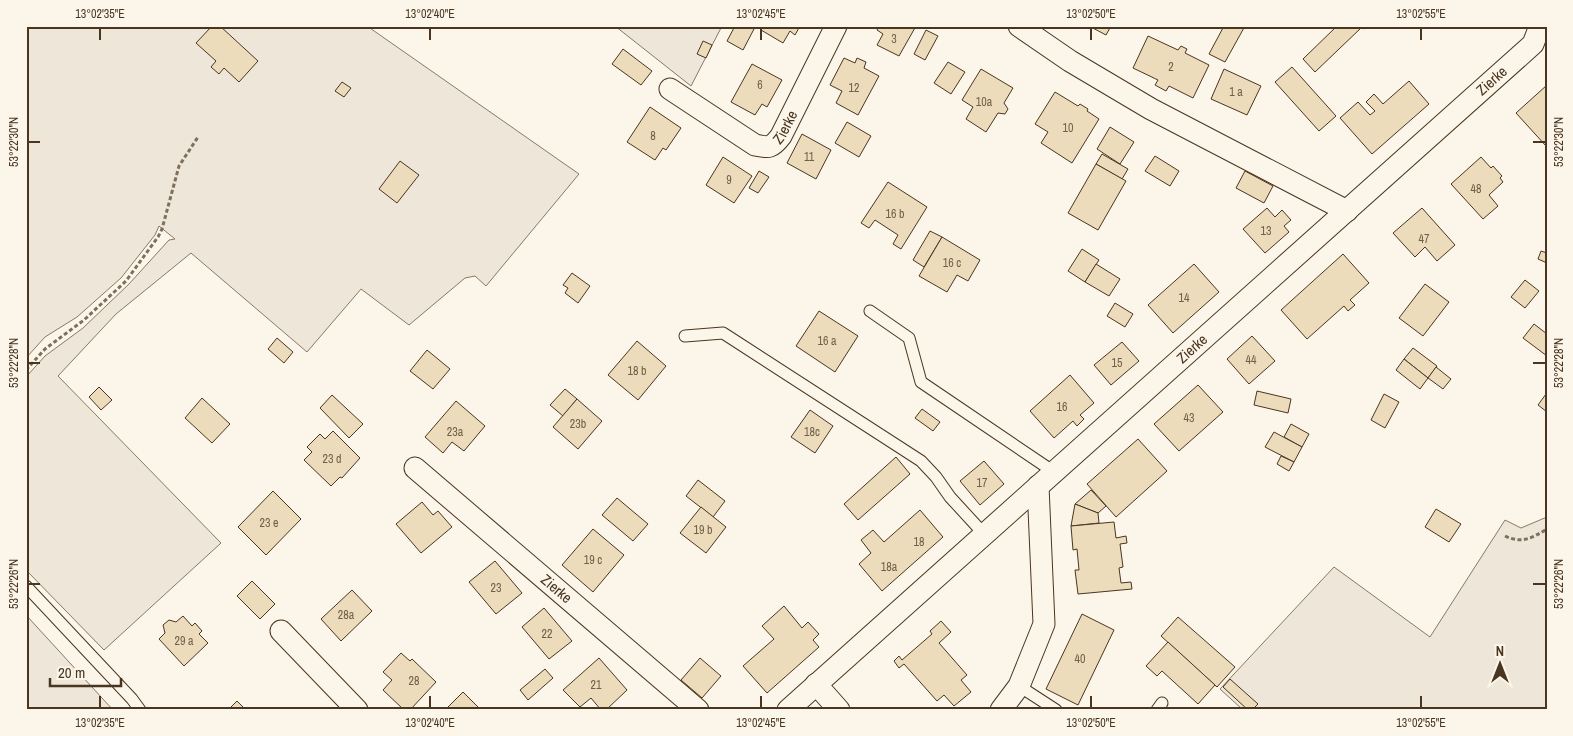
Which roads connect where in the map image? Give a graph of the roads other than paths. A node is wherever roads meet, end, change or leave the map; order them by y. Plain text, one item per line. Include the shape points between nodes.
1 (836, 26) edge
2 (1019, 26) edge
3 (1540, 26) edge
4 (670, 90) dead end
5 (1347, 211) junction
6 (870, 311) dead end
7 (685, 336) dead end
8 (415, 468) dead end
9 (1046, 479) junction
10 (984, 534) junction
11 (26, 586) edge
12 (281, 631) dead end
13 (816, 684) junction
14 (1019, 686) junction
15 (140, 710) edge
16 (357, 710) edge
17 (698, 710) edge
18 (788, 710) edge
19 (839, 710) edge
20 (1001, 710) edge
21 (1056, 710) edge

1 - 4 street, Zierke via 775,144 766,147 755,145
2 - 5 street via 1151,109
3 - 5 street, Zierke via 1533,44
5 - 9 street, Zierke
6 - 9 lane via 910,338 921,382
7 - 10 lane via 723,333 921,460
8 - 17 street, Zierke
9 - 10 street, Zierke
9 - 14 street via 1044,624
10 - 13 street, Zierke
11 - 15 lane
12 - 16 street
13 - 18 street, Zierke
13 - 19 street
14 - 20 street
14 - 21 lane

